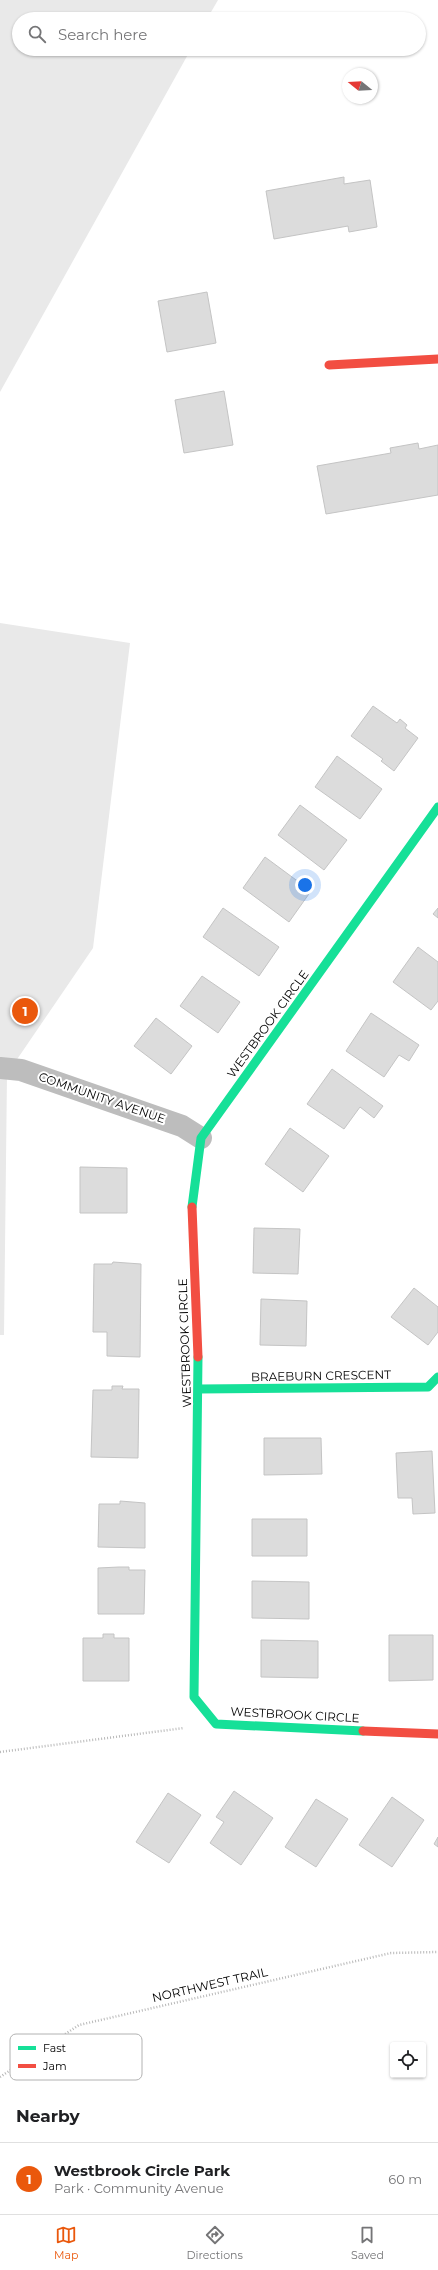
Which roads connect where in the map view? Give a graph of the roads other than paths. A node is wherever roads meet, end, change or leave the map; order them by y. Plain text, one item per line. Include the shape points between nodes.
1 (438, 359) edge
2 (329, 365) dead end
3 (438, 807) edge
4 (0, 1068) edge
5 (201, 1138) junction
6 (438, 1377) edge
7 (199, 1390) junction
8 (438, 1734) edge

1 - 2 street
3 - 5 street, WESTBROOK CIRCLE
4 - 5 street, COMMUNITY AVENUE via 21,1070 182,1126
5 - 7 street, WESTBROOK CIRCLE via 192,1210
6 - 7 street, BRAEBURN CRESCENT via 428,1387
7 - 8 street, WESTBROOK CIRCLE via 194,1697 216,1724

